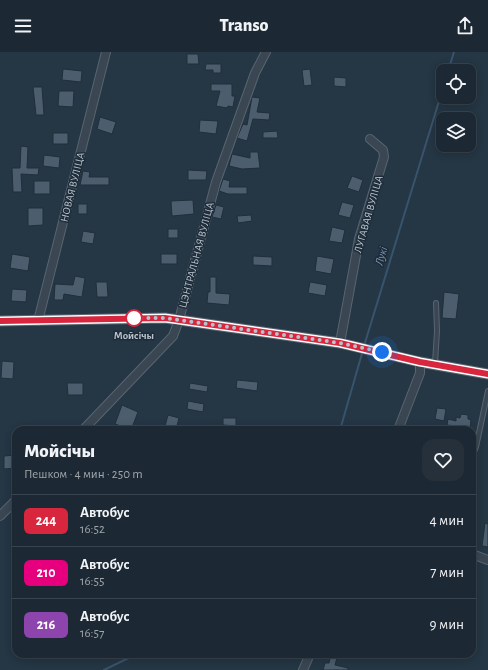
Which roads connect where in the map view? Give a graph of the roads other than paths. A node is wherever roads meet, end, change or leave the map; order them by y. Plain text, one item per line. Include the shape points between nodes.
1 (106, 52) edge
2 (266, 52) edge
3 (370, 139) dead end
4 (436, 303) dead end
5 (179, 320) junction
6 (0, 321) edge
7 (38, 321) junction
8 (340, 343) junction
9 (420, 362) junction
10 (434, 363) junction
11 (488, 374) edge
12 (488, 391) edge
13 (87, 426) edge
14 (400, 426) edge
15 (476, 447) edge
16 (12, 504) edge
17 (0, 516) edge
18 (476, 556) edge
19 (488, 560) edge
20 (308, 658) edge
21 (303, 670) edge

1 - 7 street, НОВАЯ ВУЛІЦА
2 - 5 street, ЦЭНТРАЛЬНАЯ ВУЛІЦА via 255,73 216,182
3 - 8 street, ЛУГАВАЯ ВУЛІЦА via 383,150 384,157 359,239
4 - 10 lane
5 - 7 street via 165,318
5 - 8 street, ЦЭНТРАЛЬНАЯ ВУЛІЦА
5 - 13 street via 173,336
6 - 7 street
8 - 9 street, ЦЭНТРАЛЬНАЯ ВУЛІЦА
9 - 10 street, ЦЭНТРАЛЬНАЯ ВУЛІЦА
9 - 14 street via 420,373
10 - 11 street, ЦЭНТРАЛЬНАЯ ВУЛІЦА
12 - 15 lane
16 - 17 street
18 - 19 street
20 - 21 street

